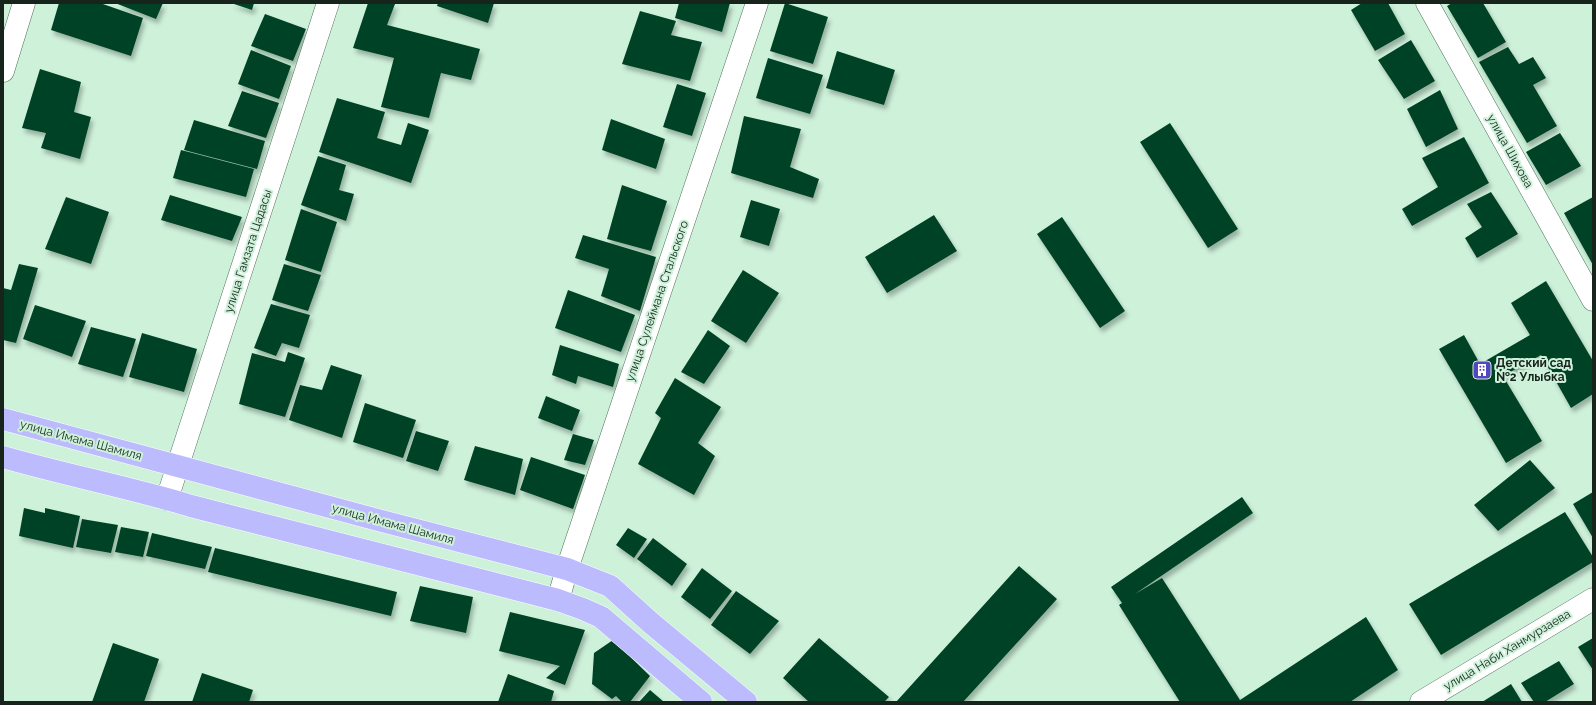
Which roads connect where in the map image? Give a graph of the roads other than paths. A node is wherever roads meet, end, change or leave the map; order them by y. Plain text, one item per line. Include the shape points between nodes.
1 (24, 3) edge
2 (328, 3) edge
3 (757, 3) edge
4 (1427, 3) edge
5 (3, 71) edge
6 (1593, 300) edge
7 (3, 419) edge
8 (3, 457) edge
9 (167, 499) junction
10 (567, 569) junction
11 (1593, 599) edge
12 (558, 600) junction
13 (701, 702) edge
14 (746, 702) edge
15 (1421, 702) edge

1 - 5 street
2 - 9 street, улица Гамзата Цадасы
3 - 10 street, улица Сулеймана Стальского
4 - 6 street, улица Шихова
7 - 10 main road, улица Имама Шамиля
8 - 9 main road
9 - 12 main road
10 - 12 street, улица Сулеймана Стальского
10 - 14 main road, улица Имама Шамиля via 610,586
11 - 15 street, улица Наби Ханмурзаева
12 - 13 main road via 601,617

